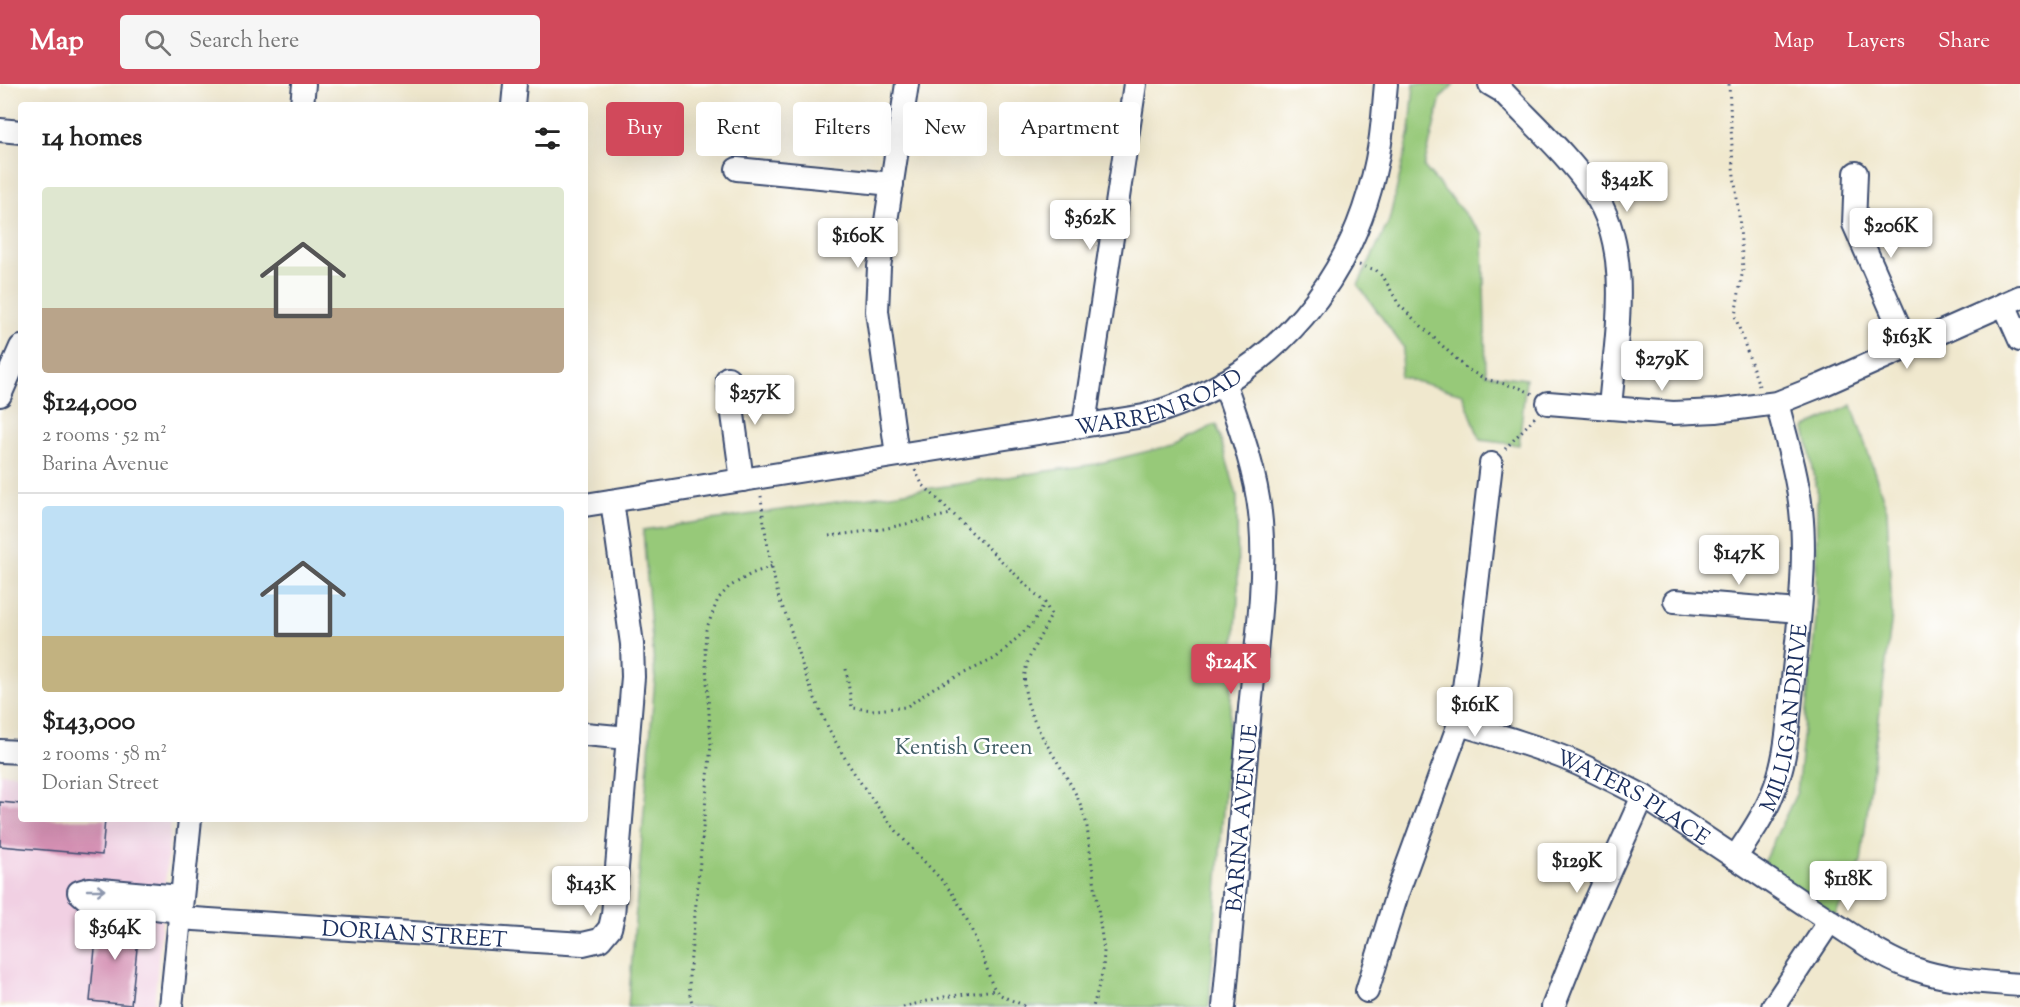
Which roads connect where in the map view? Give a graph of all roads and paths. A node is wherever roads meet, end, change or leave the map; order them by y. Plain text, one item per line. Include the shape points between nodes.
1 (304, 84) edge
2 (515, 84) edge
3 (907, 84) edge
4 (1134, 84) edge
5 (1386, 84) edge
6 (1490, 84) edge
7 (1729, 84) edge
8 (302, 102) edge
9 (513, 102) edge
10 (0, 130) edge
11 (18, 132) edge
12 (737, 169) dead end
13 (1856, 173) dead end
14 (892, 184) junction
15 (1343, 259) junction
16 (2012, 301) edge
17 (2020, 340) edge
18 (1908, 347) junction
19 (18, 354) edge
20 (728, 378) dead end
21 (1224, 382) junction
22 (0, 395) edge
23 (1548, 403) junction
24 (1771, 404) junction
25 (1610, 408) junction
26 (1084, 424) junction
27 (905, 454) junction
28 (1491, 464) joint
29 (751, 478) junction
30 (612, 501) junction
31 (588, 505) edge
32 (951, 514) junction
33 (829, 536) dead end
34 (772, 566) junction
35 (1675, 601) dead end
36 (1045, 603) junction
37 (1799, 611) junction
38 (846, 669) dead end
39 (1459, 724) junction
40 (588, 734) edge
41 (628, 738) junction
42 (0, 751) edge
43 (18, 752) edge
44 (1643, 796) junction
45 (190, 822) edge
46 (1735, 858) junction
47 (180, 908) junction
48 (1830, 921) junction
49 (2020, 985) edge
50 (995, 990) junction
51 (1366, 991) dead end
52 (171, 1007) edge
53 (693, 1007) edge
54 (903, 1007) edge
55 (1026, 1007) edge
56 (1092, 1007) edge
57 (1224, 1007) edge
58 (1553, 1007) edge
59 (1773, 1007) edge

1 - 8 street
2 - 9 street
3 - 14 street
4 - 26 street
5 - 15 street, WARREN ROAD via 1373,176
6 - 25 street via 1502,91 1575,169 1594,193 1609,222 1619,273
7 - 24 path via 1732,167 1743,270 1735,316
10 - 11 street
12 - 14 street
13 - 18 street via 1854,224
14 - 27 street via 876,297
15 - 21 street, WARREN ROAD via 1294,328 1270,351
15 - 23 path via 1376,270 1399,305 1467,369
16 - 17 street
16 - 18 street
18 - 24 street
19 - 22 street
20 - 29 street
21 - 26 street, WARREN ROAD via 1144,416
21 - 57 street, BARINA AVENUE via 1252,469 1262,541
23 - 25 street
23 - 28 path
24 - 25 street via 1690,413
24 - 37 street, MILLIGAN DRIVE via 1796,475 1801,511
26 - 27 street, WARREN ROAD
27 - 29 street, WARREN ROAD
27 - 32 path via 916,475
28 - 39 street
29 - 30 street, WARREN ROAD
29 - 34 path
30 - 31 street, WARREN ROAD
30 - 41 street, DORIAN STREET via 632,644
32 - 33 path
32 - 36 path
34 - 50 path via 780,602 824,723 893,827 954,896
34 - 53 path via 729,587 718,599 706,630 711,745 689,977
35 - 37 street
36 - 38 path via 1032,624 996,658 934,687 906,707 852,708
36 - 56 path via 1051,615 1029,659 1025,690 1034,724 1067,775 1085,816 1104,951 1103,970
37 - 46 street, MILLIGAN DRIVE via 1784,758 1766,809
39 - 44 street, WATERS PLACE via 1570,760
39 - 51 street
40 - 41 street
41 - 47 street, DORIAN STREET via 613,915 610,928 600,940 583,944
42 - 43 street
44 - 46 street, WATERS PLACE
44 - 58 street
45 - 47 street
46 - 48 street
47 - 52 street
48 - 49 street via 1891,959 1917,970
48 - 59 street
50 - 54 path
50 - 55 path

